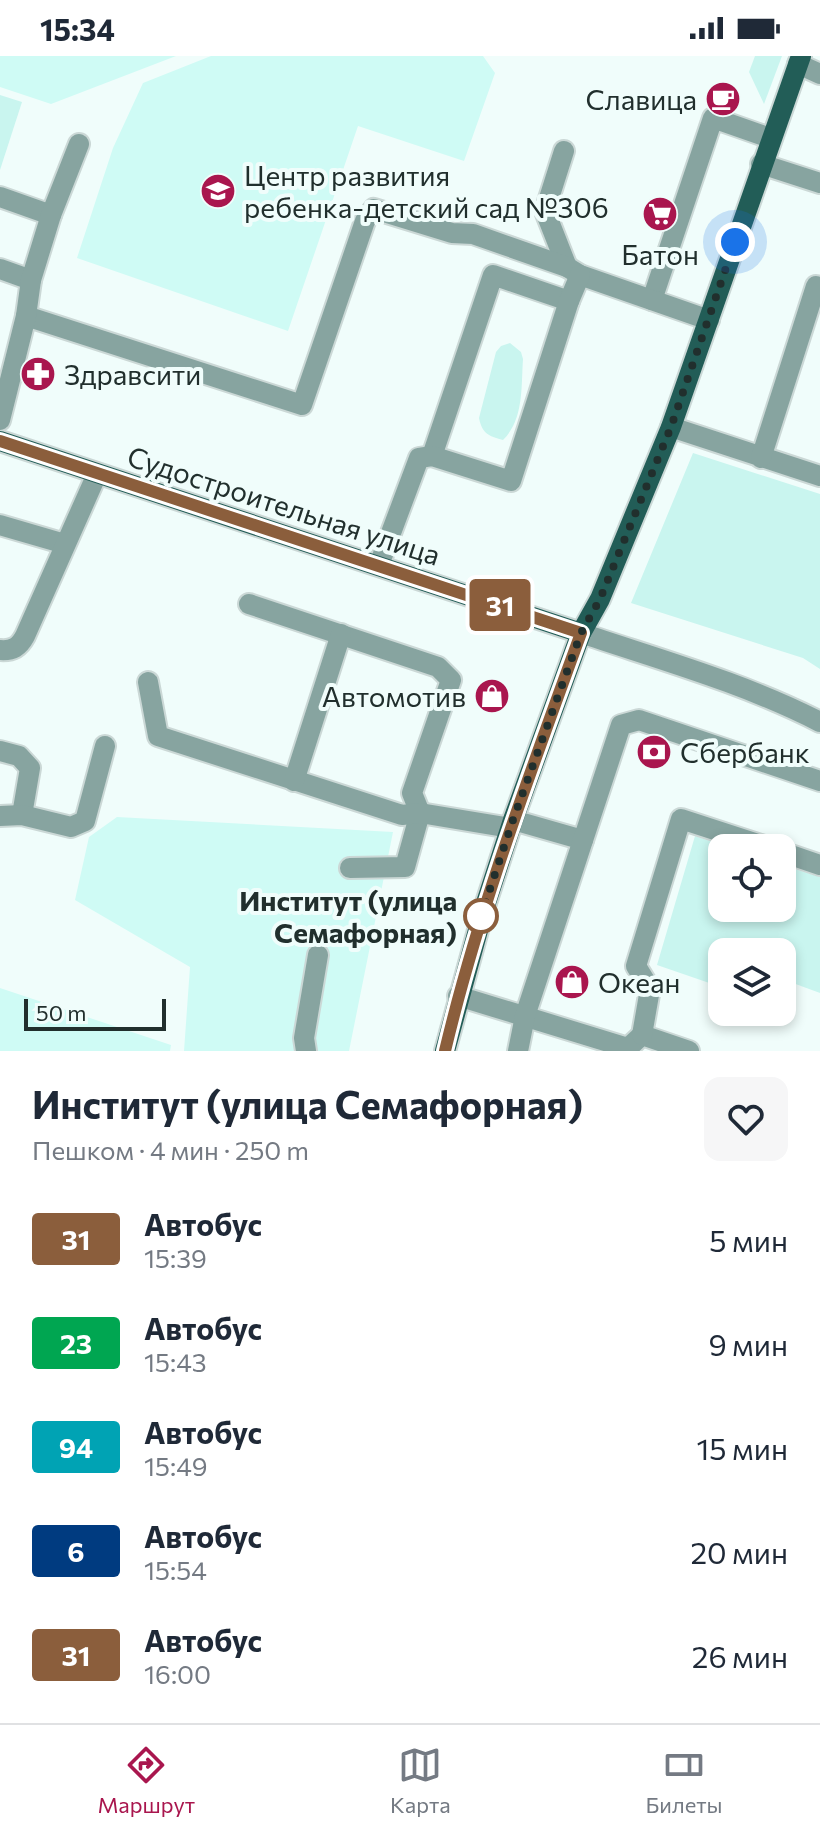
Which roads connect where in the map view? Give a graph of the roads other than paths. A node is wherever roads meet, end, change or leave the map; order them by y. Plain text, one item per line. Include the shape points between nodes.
1 (799, 60) edge
2 (820, 73) edge
3 (770, 138) junction
4 (79, 144) dead end
5 (564, 151) dead end
6 (761, 164) junction
7 (820, 183) edge
8 (0, 197) edge
9 (51, 215) junction
10 (0, 269) edge
11 (573, 271) junction
12 (31, 280) junction
13 (820, 288) edge
14 (652, 300) junction
15 (569, 301) junction
16 (26, 316) junction
17 (709, 320) junction
18 (3, 387) edge
19 (0, 420) edge
20 (671, 427) junction
21 (0, 441) edge
22 (432, 456) junction
23 (761, 458) junction
24 (97, 474) junction
25 (820, 476) edge
26 (0, 525) edge
27 (65, 544) junction
28 (379, 565) junction
29 (249, 604) dead end
30 (581, 633) junction
31 (341, 634) junction
32 (0, 650) edge
33 (148, 682) dead end
34 (820, 722) edge
35 (105, 746) dead end
36 (0, 751) edge
37 (294, 781) junction
38 (820, 781) edge
39 (420, 813) junction
40 (22, 815) junction
41 (0, 816) edge
42 (511, 824) junction
43 (727, 834) edge
44 (583, 840) junction
45 (796, 857) edge
46 (820, 865) edge
47 (350, 868) dead end
48 (318, 955) dead end
49 (458, 996) junction
50 (525, 1016) junction
51 (642, 1035) junction
52 (306, 1051) edge
53 (445, 1051) edge
54 (518, 1051) edge
55 (689, 1051) edge

1 - 2 street
1 - 3 main road
3 - 6 main road
3 - 14 street via 713,118
4 - 9 street
5 - 11 street via 545,211
6 - 7 street
6 - 17 main road
8 - 9 street
9 - 12 street
10 - 12 street
11 - 14 street
11 - 15 street
11 - 16 street via 473,234 452,233 374,209 365,221 302,405
12 - 16 street
13 - 23 street via 816,286
14 - 17 street
15 - 22 street via 493,275
15 - 22 street via 511,481
16 - 18 street
17 - 20 main road
18 - 19 street
20 - 23 street
20 - 30 main road
21 - 24 main road, Судостроительная улица
22 - 28 street via 419,458
23 - 25 street
24 - 27 street
24 - 28 main road, Судостроительная улица
26 - 27 street
27 - 32 street via 21,643
28 - 30 main road, Судостроительная улица
29 - 31 street
30 - 34 street, Судостроительная улица via 710,676
30 - 42 main road
31 - 37 street
31 - 39 street via 438,667 451,680 412,793
33 - 37 street via 158,736
35 - 40 street via 85,821 71,827
36 - 40 street via 19,756 30,768
37 - 39 street via 402,815
38 - 44 street via 639,720 621,725
39 - 42 street
39 - 47 street via 405,867
40 - 41 street
42 - 44 street
42 - 49 main road
43 - 51 street via 681,819 636,966 650,989
44 - 50 street
45 - 46 street
48 - 52 street
49 - 50 street
49 - 53 main road
50 - 51 street via 628,1048
50 - 54 street
51 - 55 street

